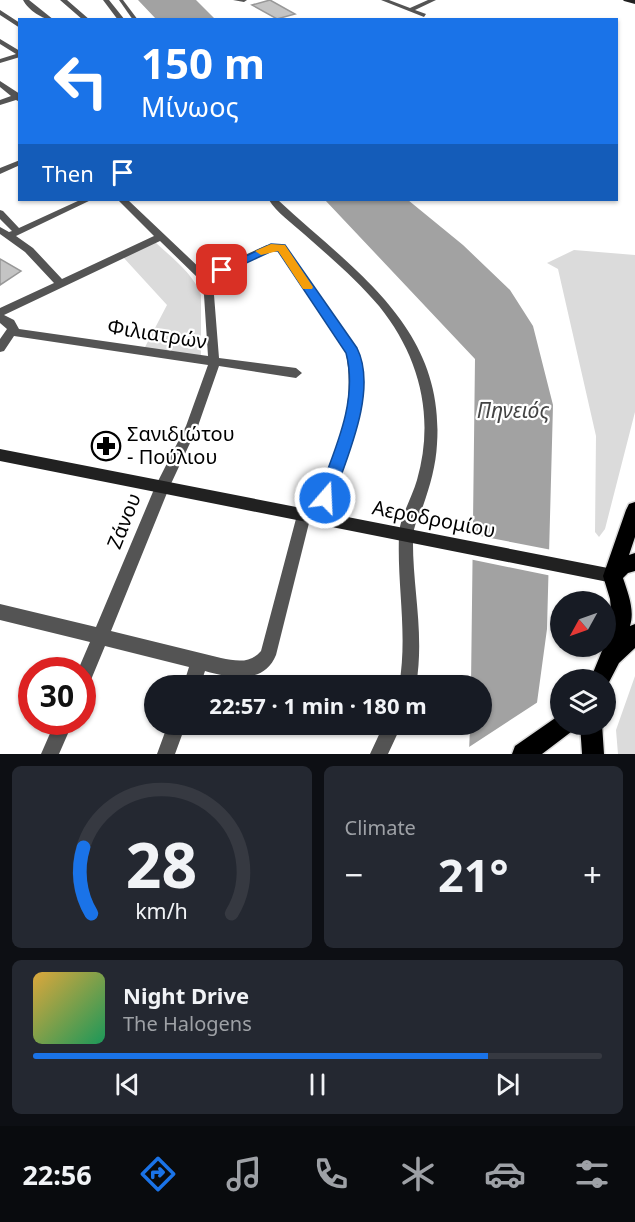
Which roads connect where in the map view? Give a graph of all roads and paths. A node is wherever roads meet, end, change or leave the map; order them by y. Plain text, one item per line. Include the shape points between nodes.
1 (26, 0) edge
2 (63, 0) edge
3 (106, 0) edge
4 (122, 0) edge
5 (384, 0) edge
6 (433, 0) edge
7 (628, 0) edge
8 (635, 2) edge
9 (409, 10) junction
10 (0, 12) edge
11 (424, 15) dead end
12 (48, 18) edge
13 (85, 18) edge
14 (120, 18) edge
15 (135, 18) edge
16 (18, 25) edge
17 (0, 41) edge
18 (18, 54) edge
19 (18, 56) edge
20 (0, 60) edge
21 (0, 83) edge
22 (18, 97) edge
23 (18, 98) edge
24 (0, 103) edge
25 (18, 163) edge
26 (0, 171) edge
27 (84, 201) edge
28 (124, 201) edge
29 (274, 201) edge
30 (0, 213) edge
31 (0, 230) edge
32 (14, 233) junction
33 (162, 236) junction
34 (204, 278) junction
35 (60, 283) junction
36 (0, 316) edge
37 (12, 332) junction
38 (0, 348) edge
39 (214, 363) junction
40 (296, 373) dead end
41 (0, 455) edge
42 (162, 487) junction
43 (635, 510) edge
44 (311, 516) junction
45 (409, 535) junction
46 (635, 562) edge
47 (613, 576) junction
48 (0, 612) edge
49 (635, 634) edge
50 (616, 638) edge
51 (102, 639) junction
52 (616, 652) edge
53 (93, 657) edge
54 (611, 657) edge
55 (200, 661) junction
56 (605, 669) edge
57 (195, 675) edge
58 (408, 675) edge
59 (550, 734) edge
60 (58, 735) edge
61 (173, 735) edge
62 (388, 735) edge
63 (592, 735) edge
64 (50, 754) edge
65 (166, 754) edge
66 (379, 754) edge
67 (523, 754) edge
68 (593, 754) edge

1 - 12 street
2 - 13 street
3 - 14 street
4 - 15 street
5 - 9 street
6 - 9 street
7 - 8 main road
9 - 11 street
10 - 16 street
17 - 18 street
19 - 20 street
21 - 22 street
23 - 24 street
25 - 26 street
27 - 32 street
28 - 33 street
29 - 45 street via 385,305 405,329 418,354 432,429 429,457
30 - 32 street
31 - 32 street
32 - 35 street
33 - 34 street
33 - 35 street
34 - 39 street, Ζάνου via 210,295
34 - 44 street via 271,247 281,248 352,352 357,368 351,423
35 - 36 street
36 - 37 street via 10,323
37 - 38 street
37 - 39 street, Φιλιατρών
39 - 40 street, Φιλιατρών
39 - 42 street, Ζάνου via 192,426
41 - 42 main road, Αεροδρομίου
42 - 44 main road, Αεροδρομίου
42 - 51 street, Ζάνου
43 - 47 main road
44 - 45 main road, Αεροδρομίου
44 - 55 street via 263,662 243,669
45 - 47 main road, Αεροδρομίου
45 - 58 street via 413,638
46 - 47 main road via 622,566
47 - 50 main road via 623,612
48 - 51 street
49 - 52 main road
51 - 53 street, Ζάνου
51 - 55 street
54 - 56 main road
55 - 57 street
59 - 67 main road
60 - 64 street
61 - 65 street
62 - 66 street
63 - 68 main road

